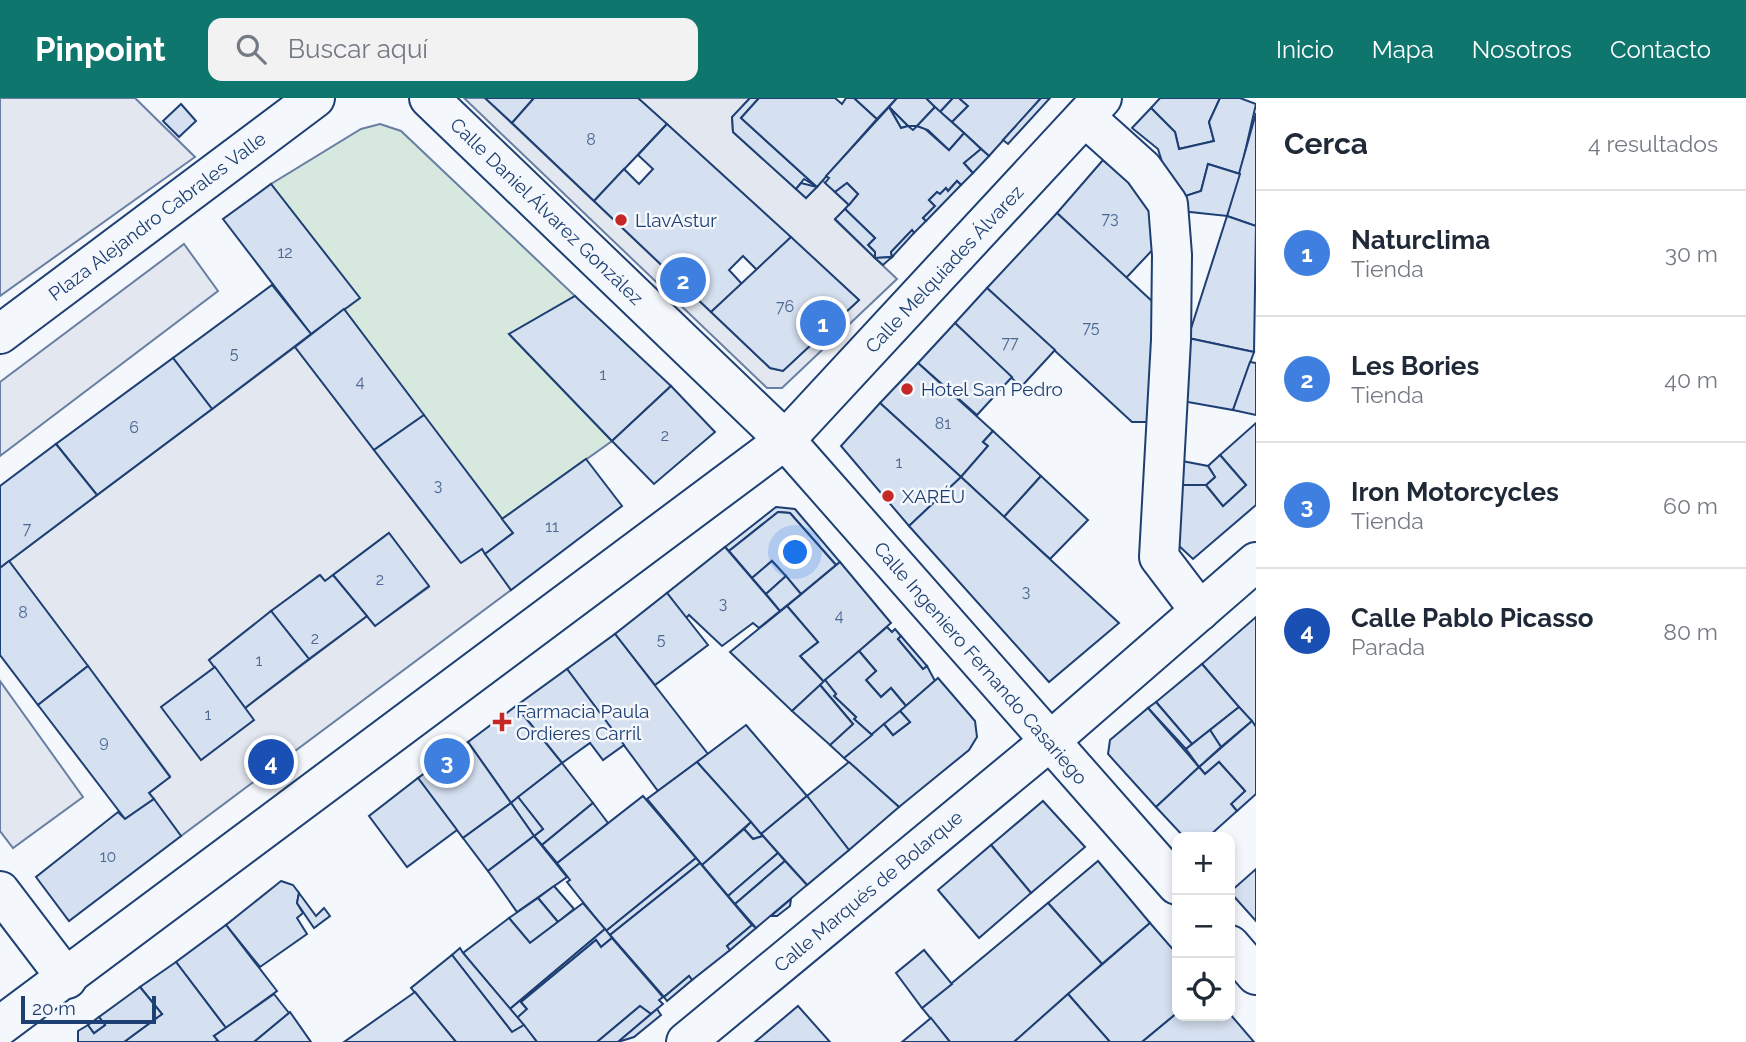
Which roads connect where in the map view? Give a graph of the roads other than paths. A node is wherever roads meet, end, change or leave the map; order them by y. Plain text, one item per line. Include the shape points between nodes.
1 (315, 98) edge
2 (429, 98) edge
3 (1093, 107) edge
4 (0, 334) edge
5 (785, 440) junction
6 (1256, 562) edge
7 (1200, 611) junction
8 (1050, 741) junction
9 (1172, 879) edge
10 (0, 891) edge
11 (1235, 951) edge
12 (1256, 975) edge
13 (66, 979) junction
14 (12, 1029) edge
15 (685, 1042) edge

1 - 4 street, Plaza Alejandro Cabrales Valle
2 - 5 street, Calle Daniel Álvarez González
3 - 5 street, Calle Melquiades Álvarez
3 - 7 street via 1168,204 1171,328 1159,557
5 - 8 street, Calle Ingeniero Fernando Casariego
5 - 13 street, Calle Melquiades Álvarez
6 - 7 street, Calle Marqués de Bolarque
7 - 8 street, Calle Marqués de Bolarque
8 - 9 street, Calle Ingeniero Fernando Casariego
8 - 15 street, Calle Marqués de Bolarque
10 - 13 street
11 - 12 street
13 - 14 street, Calle Melquiades Álvarez

